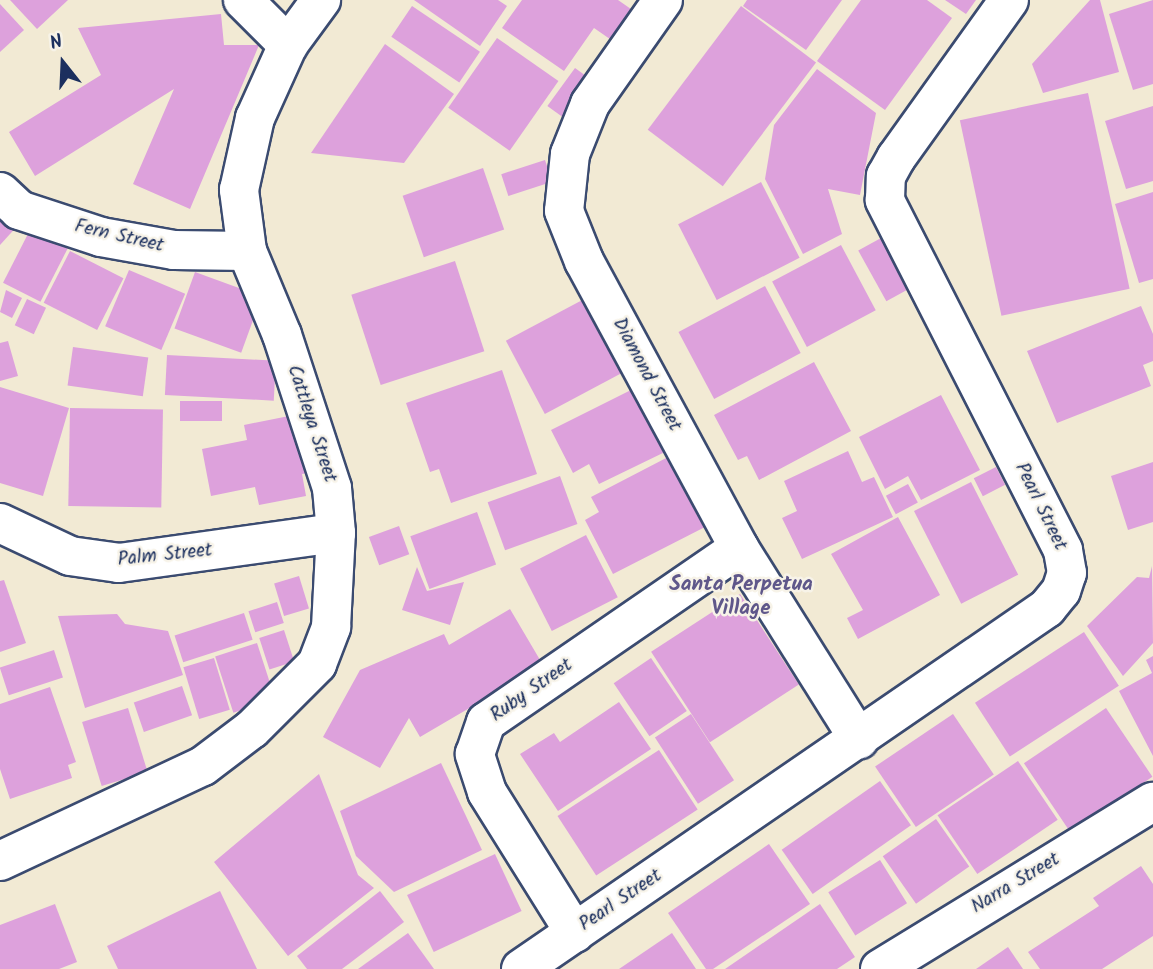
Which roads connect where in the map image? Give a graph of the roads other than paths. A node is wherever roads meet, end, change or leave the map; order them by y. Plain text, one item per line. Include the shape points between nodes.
1 (243, 0) edge
2 (321, 0) edge
3 (663, 0) edge
4 (1009, 0) edge
5 (288, 45) junction
6 (0, 192) edge
7 (247, 251) junction
8 (0, 523) edge
9 (336, 533) junction
10 (739, 548) junction
11 (859, 739) junction
12 (1153, 802) edge
13 (0, 861) edge
14 (575, 933) junction
15 (521, 969) edge
16 (880, 969) edge

1 - 5 street
2 - 5 street, Cattleya Street
3 - 10 street, Diamond Street via 590,104 570,154 564,212 584,261
4 - 11 street, Pearl Street via 896,158 886,176 885,200 1054,530 1067,573 1047,608
5 - 7 street, Cattleya Street via 255,118 239,190
6 - 7 street, Fern Street via 19,210 101,237 174,250
7 - 9 street, Cattleya Street via 316,433 332,488
8 - 9 street, Palm Street via 70,556 119,563
9 - 13 street, Cattleya Street via 331,627 317,664 278,704 203,765
10 - 11 street, Diamond Street
10 - 14 street, Ruby Street via 486,722 475,754 487,792
11 - 14 street, Pearl Street
12 - 16 street, Narra Street
14 - 15 street, Pearl Street

